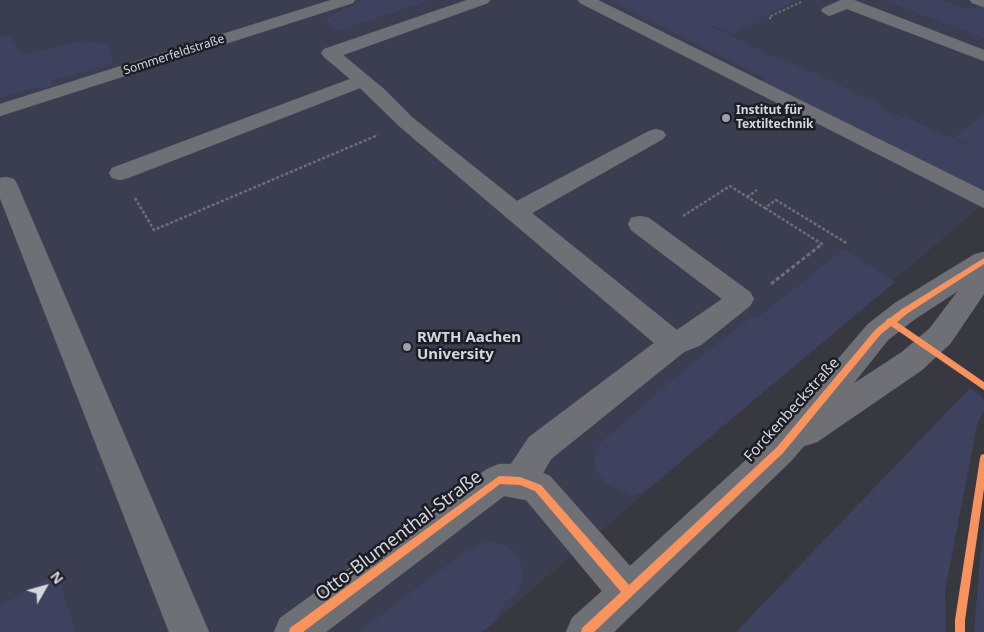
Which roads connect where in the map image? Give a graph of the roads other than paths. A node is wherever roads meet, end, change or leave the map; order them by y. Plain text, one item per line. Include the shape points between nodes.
1 (347, 0) edge
2 (482, 0) edge
3 (586, 0) edge
4 (978, 0) edge
5 (984, 2) edge
6 (829, 11) dead end
7 (984, 56) edge
8 (362, 81) junction
9 (0, 110) edge
10 (656, 135) dead end
11 (120, 173) road end
12 (6, 184) dead end
13 (984, 200) edge
14 (515, 212) junction
15 (647, 229) road end
16 (984, 261) edge
17 (984, 274) edge
18 (674, 344) junction
19 (780, 450) junction
20 (520, 481) junction
21 (628, 592) junction
22 (189, 632) edge
23 (294, 632) edge
24 (586, 632) edge

1 - 9 street, Sommerfeldstraße
2 - 8 street via 330,53
3 - 13 street
4 - 5 street
6 - 7 street via 847,3
8 - 11 street
8 - 14 street via 406,122
10 - 14 street
12 - 22 street
14 - 18 street
15 - 18 street via 742,299 691,337
16 - 19 street, Forckenbeckstraße via 878,332
17 - 19 street, Forckenbeckstraße via 940,336 912,362
18 - 20 street via 540,448
19 - 21 street, Forckenbeckstraße
20 - 21 street via 538,488
20 - 23 street, Otto-Blumenthal-Straße via 499,480 484,490
21 - 24 street, Forckenbeckstraße

